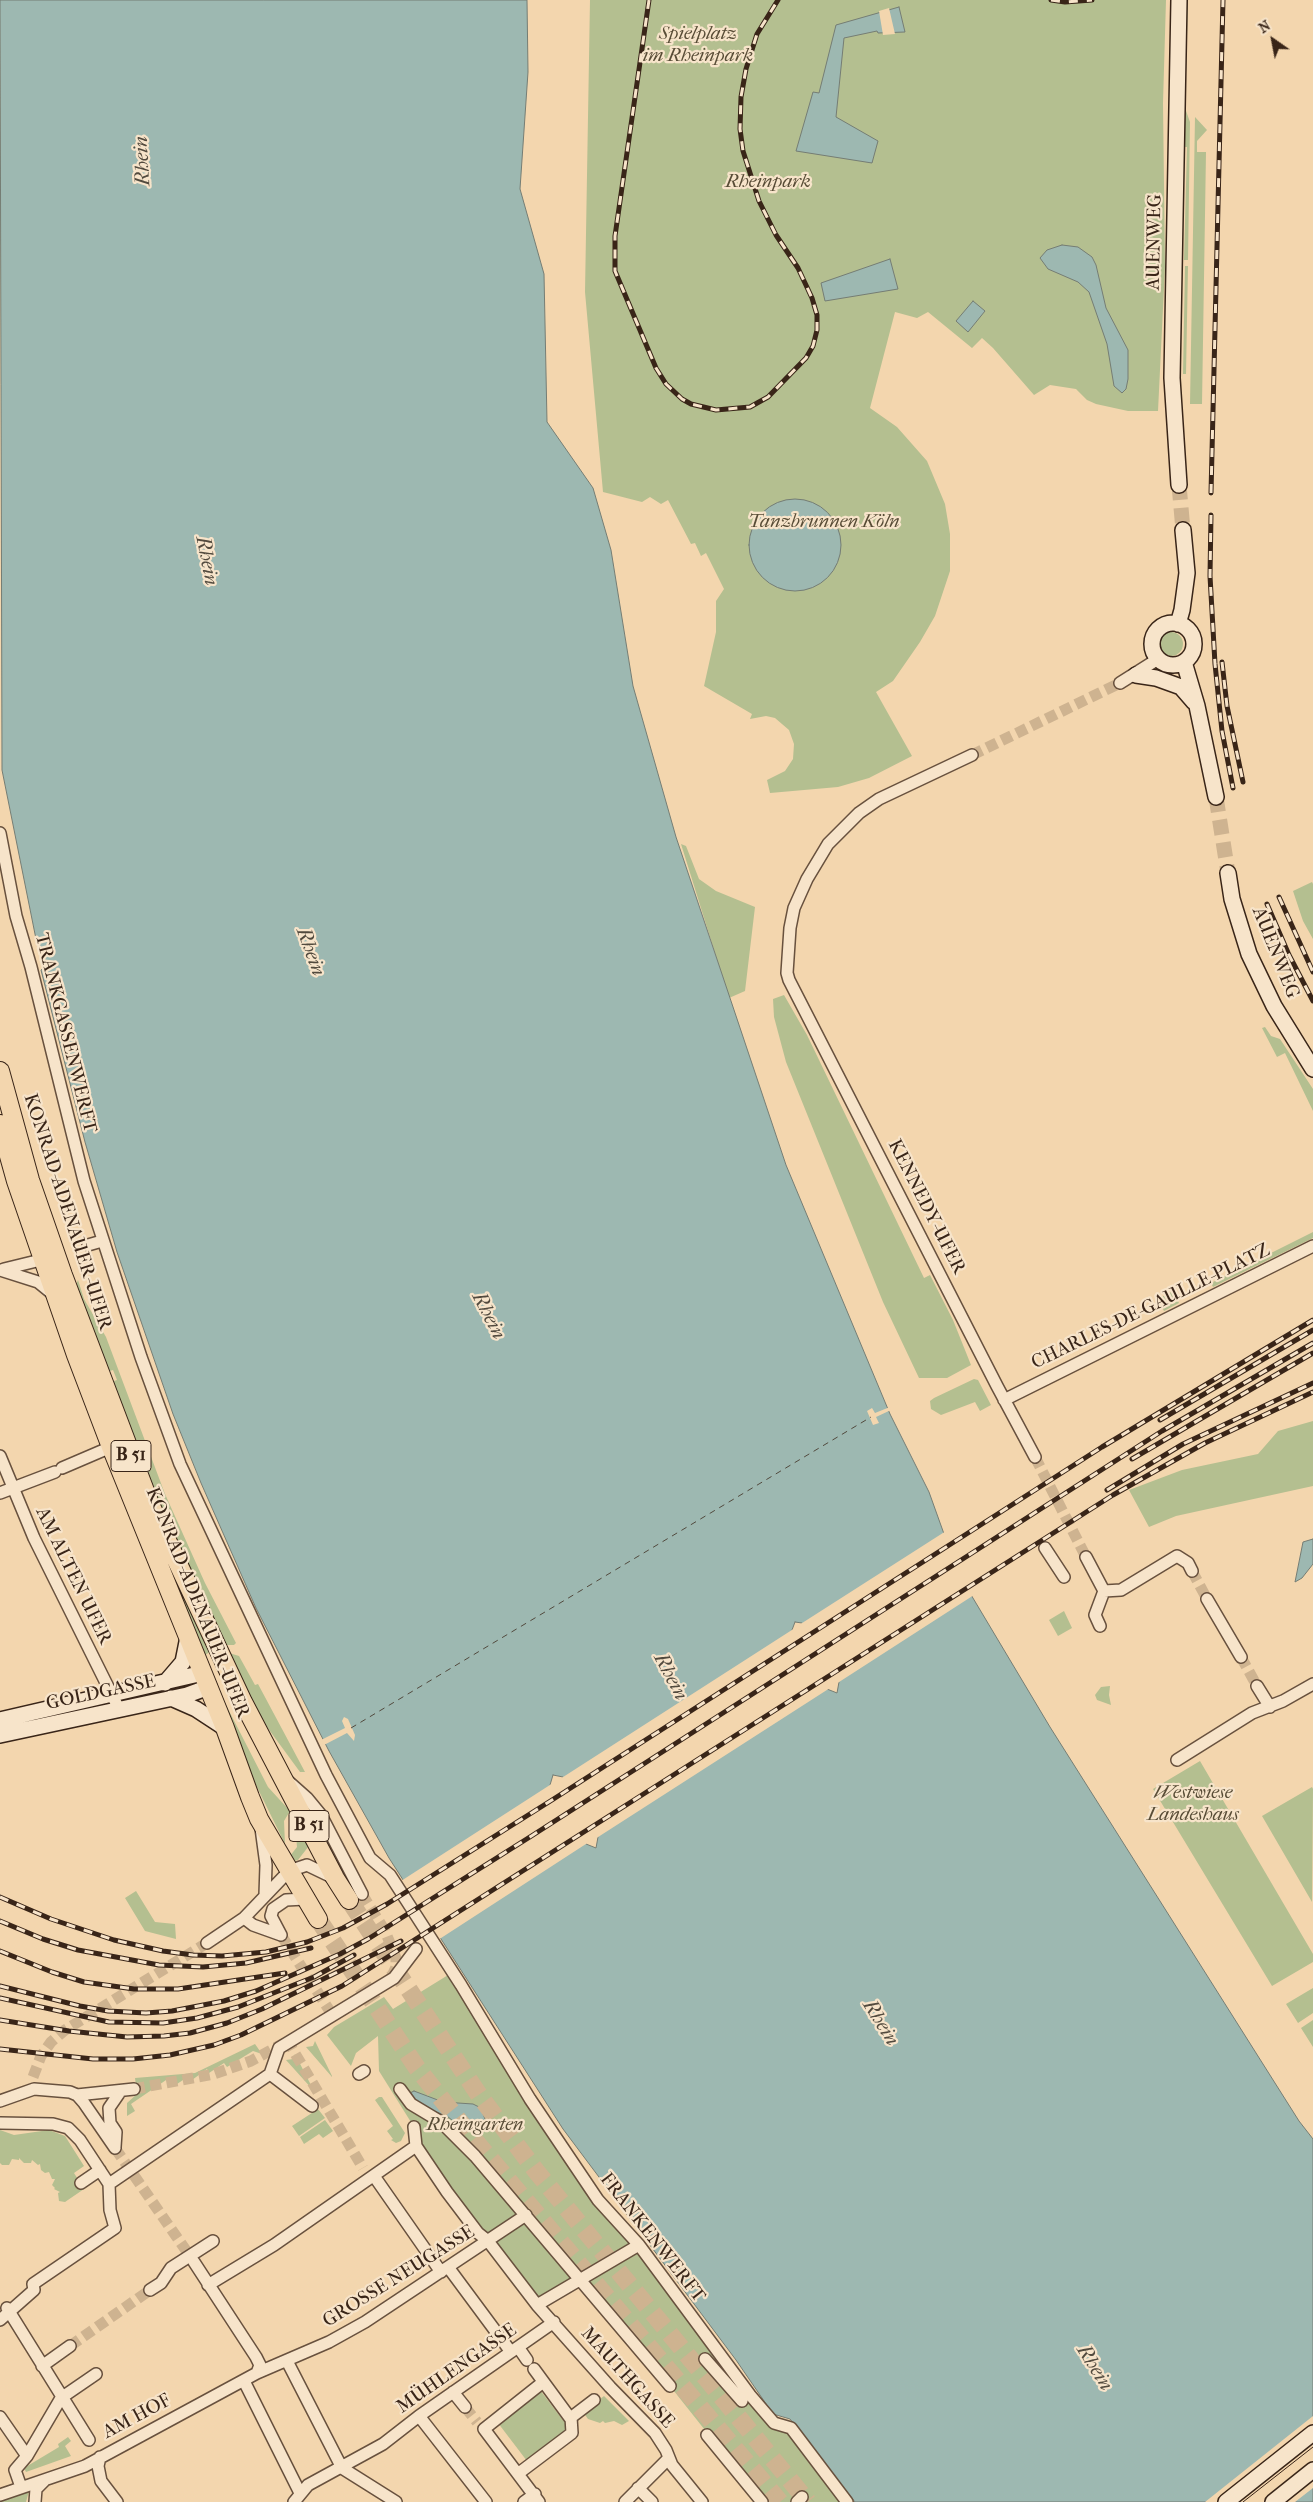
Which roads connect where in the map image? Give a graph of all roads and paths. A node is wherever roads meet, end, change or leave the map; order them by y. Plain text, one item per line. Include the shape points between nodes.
1 (1179, 0) edge
2 (1179, 485) tunnel mouth
3 (1183, 530) tunnel mouth
4 (1178, 624) junction
5 (1158, 659) junction
6 (1184, 662) junction
7 (1136, 675) junction
8 (1120, 683) tunnel mouth
9 (1197, 706) junction
10 (972, 755) tunnel mouth
11 (1216, 797) tunnel mouth
12 (0, 833) edge
13 (1228, 873) tunnel mouth
14 (1313, 1069) edge
15 (0, 1071) edge
16 (0, 1124) edge
17 (102, 1241) junction
18 (88, 1245) dead end
19 (1313, 1246) edge
20 (50, 1258) junction
21 (0, 1270) edge
22 (57, 1297) junction
23 (1004, 1400) junction
24 (111, 1446) junction
25 (0, 1456) edge
26 (1035, 1457) tunnel mouth
27 (13, 1490) junction
28 (0, 1493) edge
29 (1045, 1548) dead end
30 (1086, 1557) tunnel mouth
31 (1192, 1571) tunnel mouth
32 (1064, 1577) dead end
33 (1104, 1591) junction
34 (1207, 1598) tunnel mouth
35 (1100, 1626) dead end
36 (188, 1637) junction
37 (1241, 1657) tunnel mouth
38 (223, 1659) junction
39 (209, 1679) junction
40 (165, 1683) junction
41 (1313, 1684) edge
42 (1257, 1686) tunnel mouth
43 (112, 1696) junction
44 (171, 1698) junction
45 (243, 1702) junction
46 (1270, 1708) junction
47 (119, 1709) junction
48 (0, 1720) edge
49 (225, 1728) junction
50 (0, 1735) edge
51 (1177, 1760) dead end
52 (281, 1775) junction
53 (259, 1819) junction
54 (288, 1870) junction
55 (335, 1878) junction
56 (266, 1895) junction
57 (356, 1897) joint
58 (305, 1900) junction
59 (244, 1918) junction
60 (318, 1919) tunnel mouth
61 (207, 1944) tunnel mouth
62 (416, 1949) dead end
63 (454, 1974) joint
64 (270, 2074) junction
65 (134, 2089) tunnel mouth
66 (400, 2089) dead end
67 (120, 2092) junction
68 (76, 2094) junction
69 (0, 2101) edge
70 (312, 2106) dead end
71 (2, 2125) edge
72 (414, 2127) dead end
73 (416, 2146) junction
74 (363, 2168) tunnel mouth
75 (100, 2170) junction
76 (372, 2177) junction
77 (81, 2183) dead end
78 (109, 2184) junction
79 (526, 2215) junction
80 (213, 2241) dead end
81 (488, 2241) junction
82 (639, 2245) junction
83 (194, 2262) tunnel mouth
84 (444, 2270) junction
85 (580, 2279) junction
86 (208, 2285) junction
87 (150, 2290) tunnel mouth
88 (537, 2305) junction
89 (6, 2314) edge
90 (554, 2322) junction
91 (70, 2346) tunnel mouth
92 (514, 2349) junction
93 (706, 2358) dead end
94 (287, 2361) junction
95 (42, 2366) junction
96 (96, 2374) dead end
97 (257, 2374) junction
98 (244, 2380) junction
99 (542, 2383) junction
100 (670, 2386) dead end
101 (453, 2392) junction
102 (61, 2398) junction
103 (594, 2400) dead end
104 (742, 2401) dead end
105 (465, 2407) tunnel mouth
106 (419, 2416) junction
107 (0, 2417) edge
108 (571, 2417) junction
109 (1313, 2432) edge
110 (707, 2435) dead end
111 (89, 2440) dead end
112 (27, 2456) junction
113 (100, 2457) junction
114 (668, 2459) junction
115 (342, 2468) junction
116 (1313, 2470) edge
117 (519, 2473) junction
118 (49, 2478) junction
119 (21, 2487) junction
120 (638, 2488) junction
121 (0, 2495) edge
122 (537, 2498) edge
123 (298, 2499) edge
124 (34, 2502) edge
125 (117, 2502) edge
126 (396, 2502) edge
127 (486, 2502) edge
128 (524, 2502) edge
129 (625, 2502) edge
130 (652, 2502) edge
131 (702, 2502) edge
132 (762, 2502) edge
133 (847, 2502) edge
134 (1226, 2502) edge
135 (1273, 2502) edge

1 - 2 street, AUENWEG via 1172,378
3 - 4 street via 1187,573
4 - 5 street via 1161,627 1155,634 1152,647
4 - 6 street via 1190,632 1194,644 1190,657
5 - 6 street via 1171,665
5 - 7 street
6 - 9 street
7 - 8 street
7 - 9 street via 1181,687
9 - 11 street
10 - 23 street, KENNEDY-UFER via 879,799 859,813 828,844 794,908 787,973
12 - 17 street, TRANKGASSENWERFT via 16,916
13 - 14 street, AUENWEG via 1232,899 1249,954 1274,1006
15 - 20 main road, KONRAD-ADENAUER-UFER / B 51
16 - 20 main road, KONRAD-ADENAUER-UFER / B 51
17 - 18 street, KONRAD-ADENAUER-UFER
17 - 63 street, TRANKGASSENWERFT via 180,1464 274,1669 370,1858 390,1875
19 - 23 street, CHARLES-DE-GAULLE-PLATZ
20 - 21 street
20 - 22 main road, KONRAD-ADENAUER-UFER / B 51
20 - 38 main road, KONRAD-ADENAUER-UFER / B 51 via 90,1349 147,1495
21 - 22 street via 38,1282
22 - 24 main road, KONRAD-ADENAUER-UFER / B 51
23 - 26 street, KENNEDY-UFER
24 - 27 street
24 - 36 main road, KONRAD-ADENAUER-UFER / B 51
25 - 27 street, AM ALTEN UFER
27 - 28 street
27 - 43 street, AM ALTEN UFER
29 - 32 street
30 - 33 street
31 - 33 street via 1188,1563 1177,1556 1121,1590
33 - 35 street via 1095,1615
34 - 37 street
36 - 39 main road, KONRAD-ADENAUER-UFER / B 51
36 - 40 street via 183,1662
38 - 39 main road
38 - 45 main road, KONRAD-ADENAUER-UFER / B 51
39 - 40 street, GOLDGASSE
39 - 44 street, GOLDGASSE
39 - 45 main road
39 - 49 main road, KONRAD-ADENAUER-UFER / B 51
40 - 43 street, GOLDGASSE
41 - 46 street
42 - 46 street
43 - 47 street, AM ALTEN UFER
43 - 48 street, GOLDGASSE
44 - 47 street, GOLDGASSE
44 - 49 street via 196,1709
45 - 52 main road, KONRAD-ADENAUER-UFER / B 51
46 - 51 street via 1252,1713
47 - 50 street, GOLDGASSE
49 - 53 main road, KONRAD-ADENAUER-UFER / B 51
52 - 55 main road, KONRAD-ADENAUER-UFER / B 51
52 - 57 street, KONRAD-ADENAUER-UFER via 316,1808
53 - 54 main road, KONRAD-ADENAUER-UFER / B 51
53 - 56 street via 266,1865
54 - 55 street via 307,1865
54 - 56 street
54 - 58 main road, KONRAD-ADENAUER-UFER / B 51
55 - 57 main road, B 51
56 - 59 street
58 - 59 street via 286,1900 273,1909 271,1916 281,1935 253,1925
58 - 60 main road, KONRAD-ADENAUER-UFER / B 51
59 - 61 street
62 - 64 street via 394,1978 279,2048
63 - 82 street, FRANKENWERFT via 530,2099 598,2200
64 - 70 street
64 - 78 street
65 - 67 street
66 - 79 street via 411,2104 441,2122 475,2156
67 - 68 street
67 - 68 street via 109,2108 110,2123 116,2132 115,2147
68 - 69 street via 34,2083
71 - 75 street via 53,2124 68,2128
72 - 73 street
73 - 76 street
73 - 81 street, MAUTHGASSE via 478,2233
74 - 76 street
75 - 77 street
75 - 78 street
76 - 84 street
76 - 86 street via 274,2245
78 - 89 street via 110,2210 116,2228 33,2284 34,2290
79 - 81 street, GROSSE NEUGASSE
79 - 85 street
80 - 87 street via 171,2268 162,2283
81 - 84 street, GROSSE NEUGASSE
81 - 88 street, MAUTHGASSE
82 - 85 street
82 - 133 street, FRANKENWERFT via 750,2395 774,2423 791,2428
83 - 86 street
84 - 92 street
84 - 94 street, GROSSE NEUGASSE via 365,2322
85 - 88 street
85 - 100 street
86 - 97 street via 256,2357 260,2365
88 - 90 street, MAUTHGASSE
89 - 95 street
90 - 92 street, MÜHLENGASSE
90 - 114 street, MAUTHGASSE via 655,2433
91 - 95 street
92 - 99 street
92 - 101 street, MÜHLENGASSE
93 - 104 street
94 - 97 street, AM HOF
94 - 115 street
95 - 102 street
96 - 102 street
97 - 98 street, AM HOF
98 - 113 street, AM HOF
98 - 123 street
99 - 108 street
99 - 117 street via 480,2426
101 - 105 street
101 - 106 street, MÜHLENGASSE
102 - 111 street
102 - 112 street
103 - 108 street
106 - 115 street, MÜHLENGASSE via 381,2445
106 - 127 street
107 - 112 street
108 - 117 street via 572,2433
109 - 134 street
110 - 132 street
112 - 119 street via 15,2470
113 - 118 street, AM HOF via 85,2466
113 - 125 street via 101,2481
114 - 120 street
114 - 131 street, MAUTHGASSE
115 - 123 street, MÜHLENGASSE via 308,2485
115 - 126 street
116 - 135 street
117 - 122 street
118 - 119 street, AM HOF
118 - 124 street via 36,2489
119 - 121 street, AM HOF
120 - 129 street
120 - 130 street
122 - 128 street

